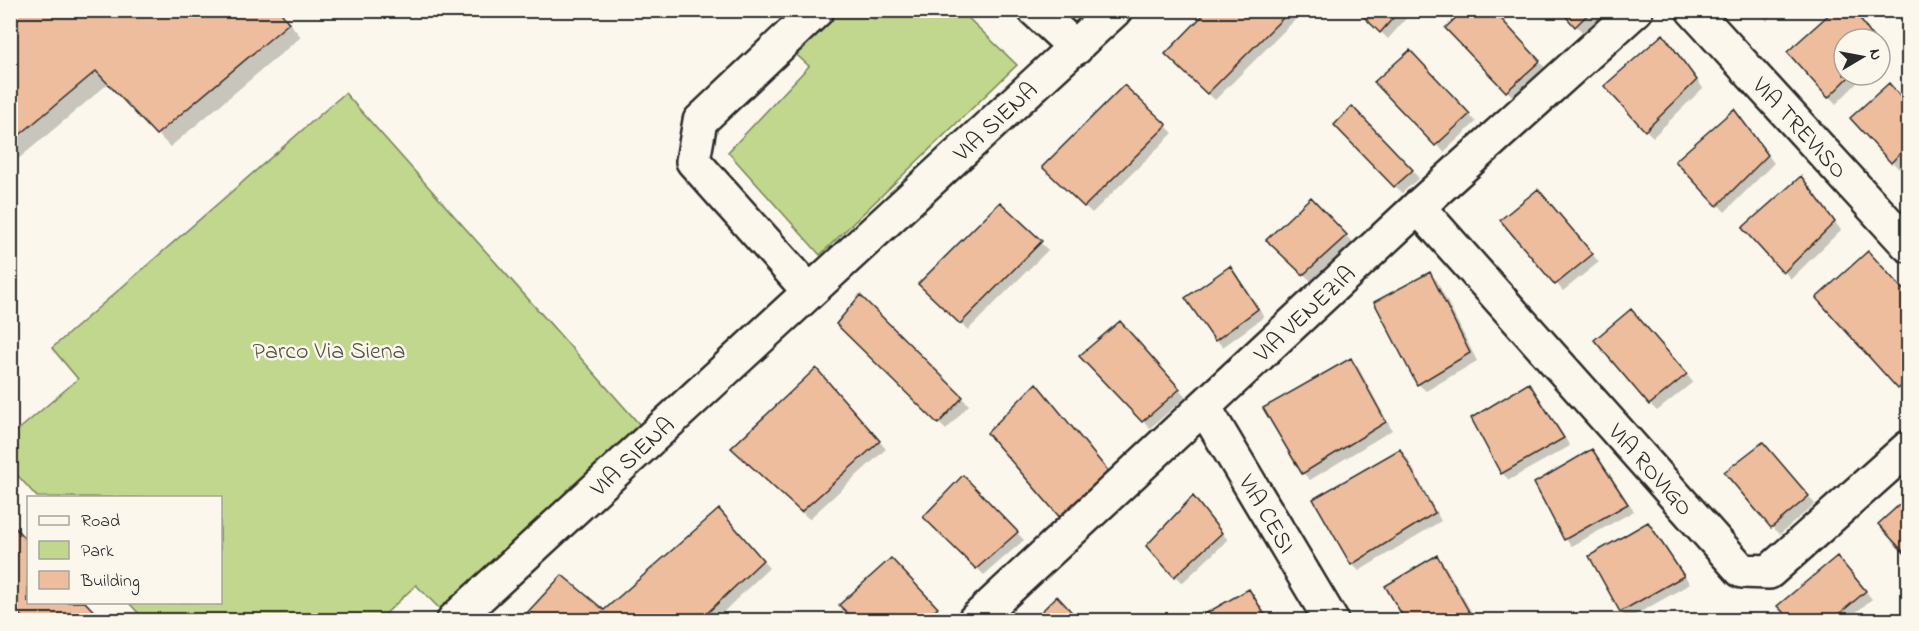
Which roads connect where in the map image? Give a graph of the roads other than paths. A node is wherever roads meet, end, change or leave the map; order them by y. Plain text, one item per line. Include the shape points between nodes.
1 (817, 10) edge
2 (1035, 10) edge
3 (1115, 10) edge
4 (1636, 10) edge
5 (1693, 10) edge
6 (1076, 48) junction
7 (1418, 207) junction
8 (1908, 245) edge
9 (809, 291) junction
10 (1204, 407) junction
11 (1908, 448) edge
12 (454, 621) edge
13 (975, 621) edge
14 (1331, 621) edge

1 - 9 street via 700,121 693,161
2 - 6 street
3 - 6 street, VIA SIENA
4 - 7 street, VIA VENEZIA
5 - 8 street, VIA TREVISO
6 - 9 street, VIA SIENA
7 - 10 street, VIA VENEZIA
7 - 11 street, VIA ROVIGO via 1742,571 1769,572
9 - 12 street, VIA SIENA
10 - 13 street, VIA VENEZIA
10 - 14 street, VIA CESI

